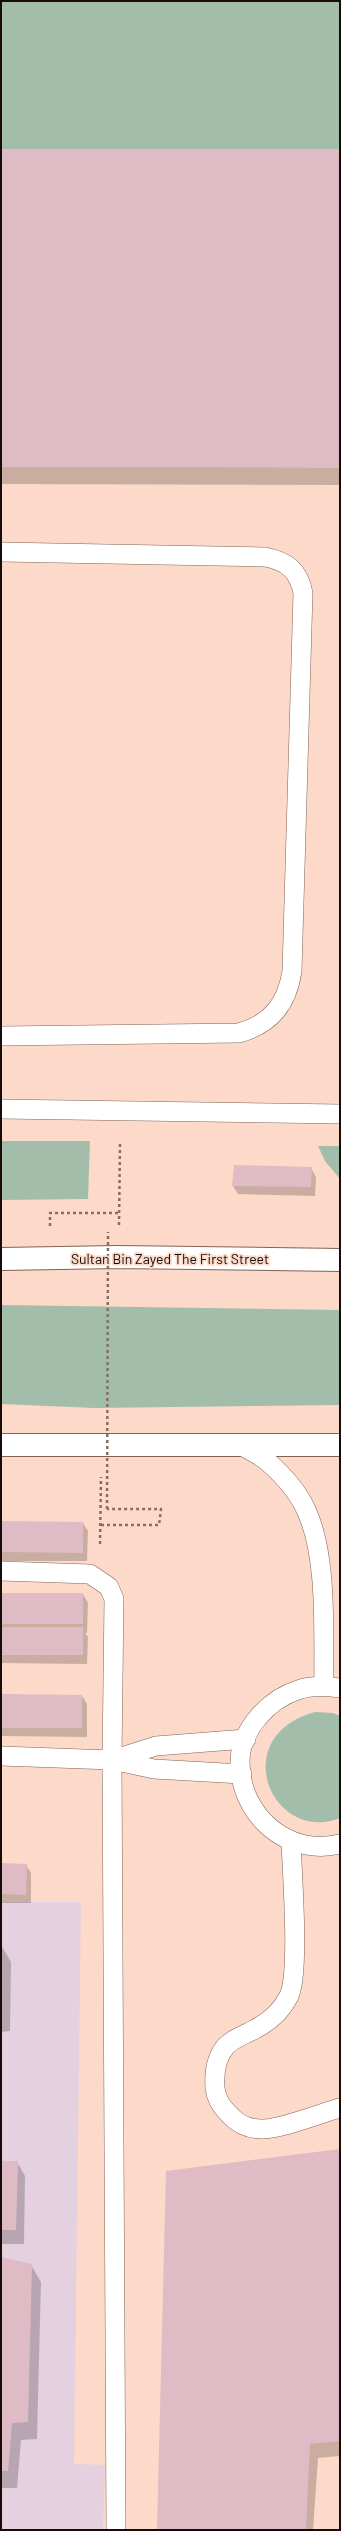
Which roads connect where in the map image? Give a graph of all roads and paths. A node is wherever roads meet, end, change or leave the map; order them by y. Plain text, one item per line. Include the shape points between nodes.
1 (1, 552) edge
2 (1, 1036) edge
3 (1, 1109) edge
4 (120, 1109) junction
5 (340, 1114) edge
6 (119, 1213) junction
7 (50, 1232) dead end
8 (100, 1232) dead end
9 (118, 1257) junction
10 (1, 1259) edge
11 (340, 1260) edge
12 (1, 1445) edge
13 (101, 1445) junction
14 (240, 1445) junction
15 (340, 1445) edge
16 (101, 1525) junction
17 (1, 1571) edge
18 (99, 1579) junction
19 (332, 1687) edge
20 (246, 1739) junction
21 (1, 1756) edge
22 (112, 1760) junction
23 (242, 1774) junction
24 (291, 1841) junction
25 (340, 1844) edge
26 (340, 2108) edge
27 (116, 2530) edge

1 - 2 lane via 264,557 279,560 291,567 300,579 303,593 292,971 290,989 282,1005 256,1028 239,1033
3 - 4 lane
4 - 5 lane
4 - 6 path
6 - 7 path via 50,1213
6 - 9 path
8 - 16 path, bridge via 108,1232 106,1509 161,1509 159,1525
9 - 10 main road, Sultan Bin Zayed The First Street
9 - 11 main road, Sultan Bin Zayed The First Street
12 - 13 main road
13 - 14 main road
13 - 16 path
14 - 15 main road
14 - 19 lane via 267,1461 290,1484 307,1511 318,1542
16 - 18 path
17 - 18 lane via 80,1572
18 - 22 lane via 109,1588 115,1611
19 - 20 lane via 298,1690 274,1701 255,1720
20 - 22 lane via 156,1746
20 - 23 lane via 240,1761
21 - 22 lane
22 - 23 lane via 154,1769
22 - 27 lane
23 - 24 lane via 245,1793 256,1814 271,1830
24 - 25 lane via 310,1846 329,1847
24 - 26 lane via 294,1971 289,1995 275,2015 226,2046 217,2060 215,2092 222,2108 233,2120 248,2127 265,2130

